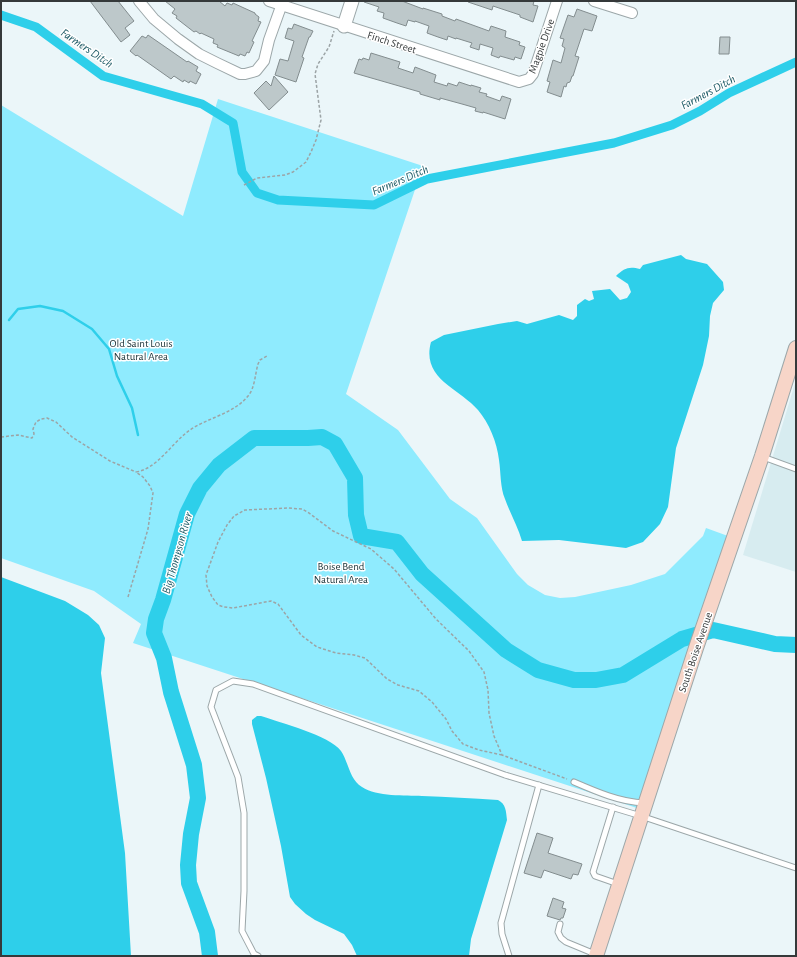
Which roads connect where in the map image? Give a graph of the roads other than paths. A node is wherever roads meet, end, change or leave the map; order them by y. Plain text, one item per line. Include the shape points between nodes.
1 (140, 1) edge
2 (269, 1) edge
3 (352, 1) edge
4 (556, 1) edge
5 (594, 1) edge
6 (282, 3) edge
7 (632, 13) dead end
8 (340, 24) junction
9 (516, 82) joint
10 (796, 348) edge
11 (762, 456) junction
12 (796, 468) edge
13 (574, 782) road end
14 (539, 786) junction
15 (614, 808) junction
16 (644, 810) junction
17 (796, 868) edge
18 (619, 884) junction
19 (560, 924) dead end
20 (596, 955) edge
21 (258, 956) edge
22 (509, 956) edge

1 - 6 street via 154,19 183,43 199,54 240,74 256,71 264,61
2 - 6 street, Finch Street
3 - 8 street
4 - 9 street, Magpie Drive via 533,74 529,79
5 - 7 street
6 - 8 street, Finch Street
8 - 9 street, Finch Street
10 - 11 main road, South Boise Avenue
11 - 12 lane
11 - 16 main road, South Boise Avenue
13 - 16 lane
14 - 15 lane
14 - 21 lane via 253,684 234,681 216,690 211,707 238,777 244,813 242,931 254,954
14 - 22 lane via 501,923
15 - 16 lane
15 - 18 lane via 593,872 595,876
16 - 17 lane
16 - 18 main road, South Boise Avenue
18 - 20 main road, South Boise Avenue
19 - 20 lane via 558,932 561,938

